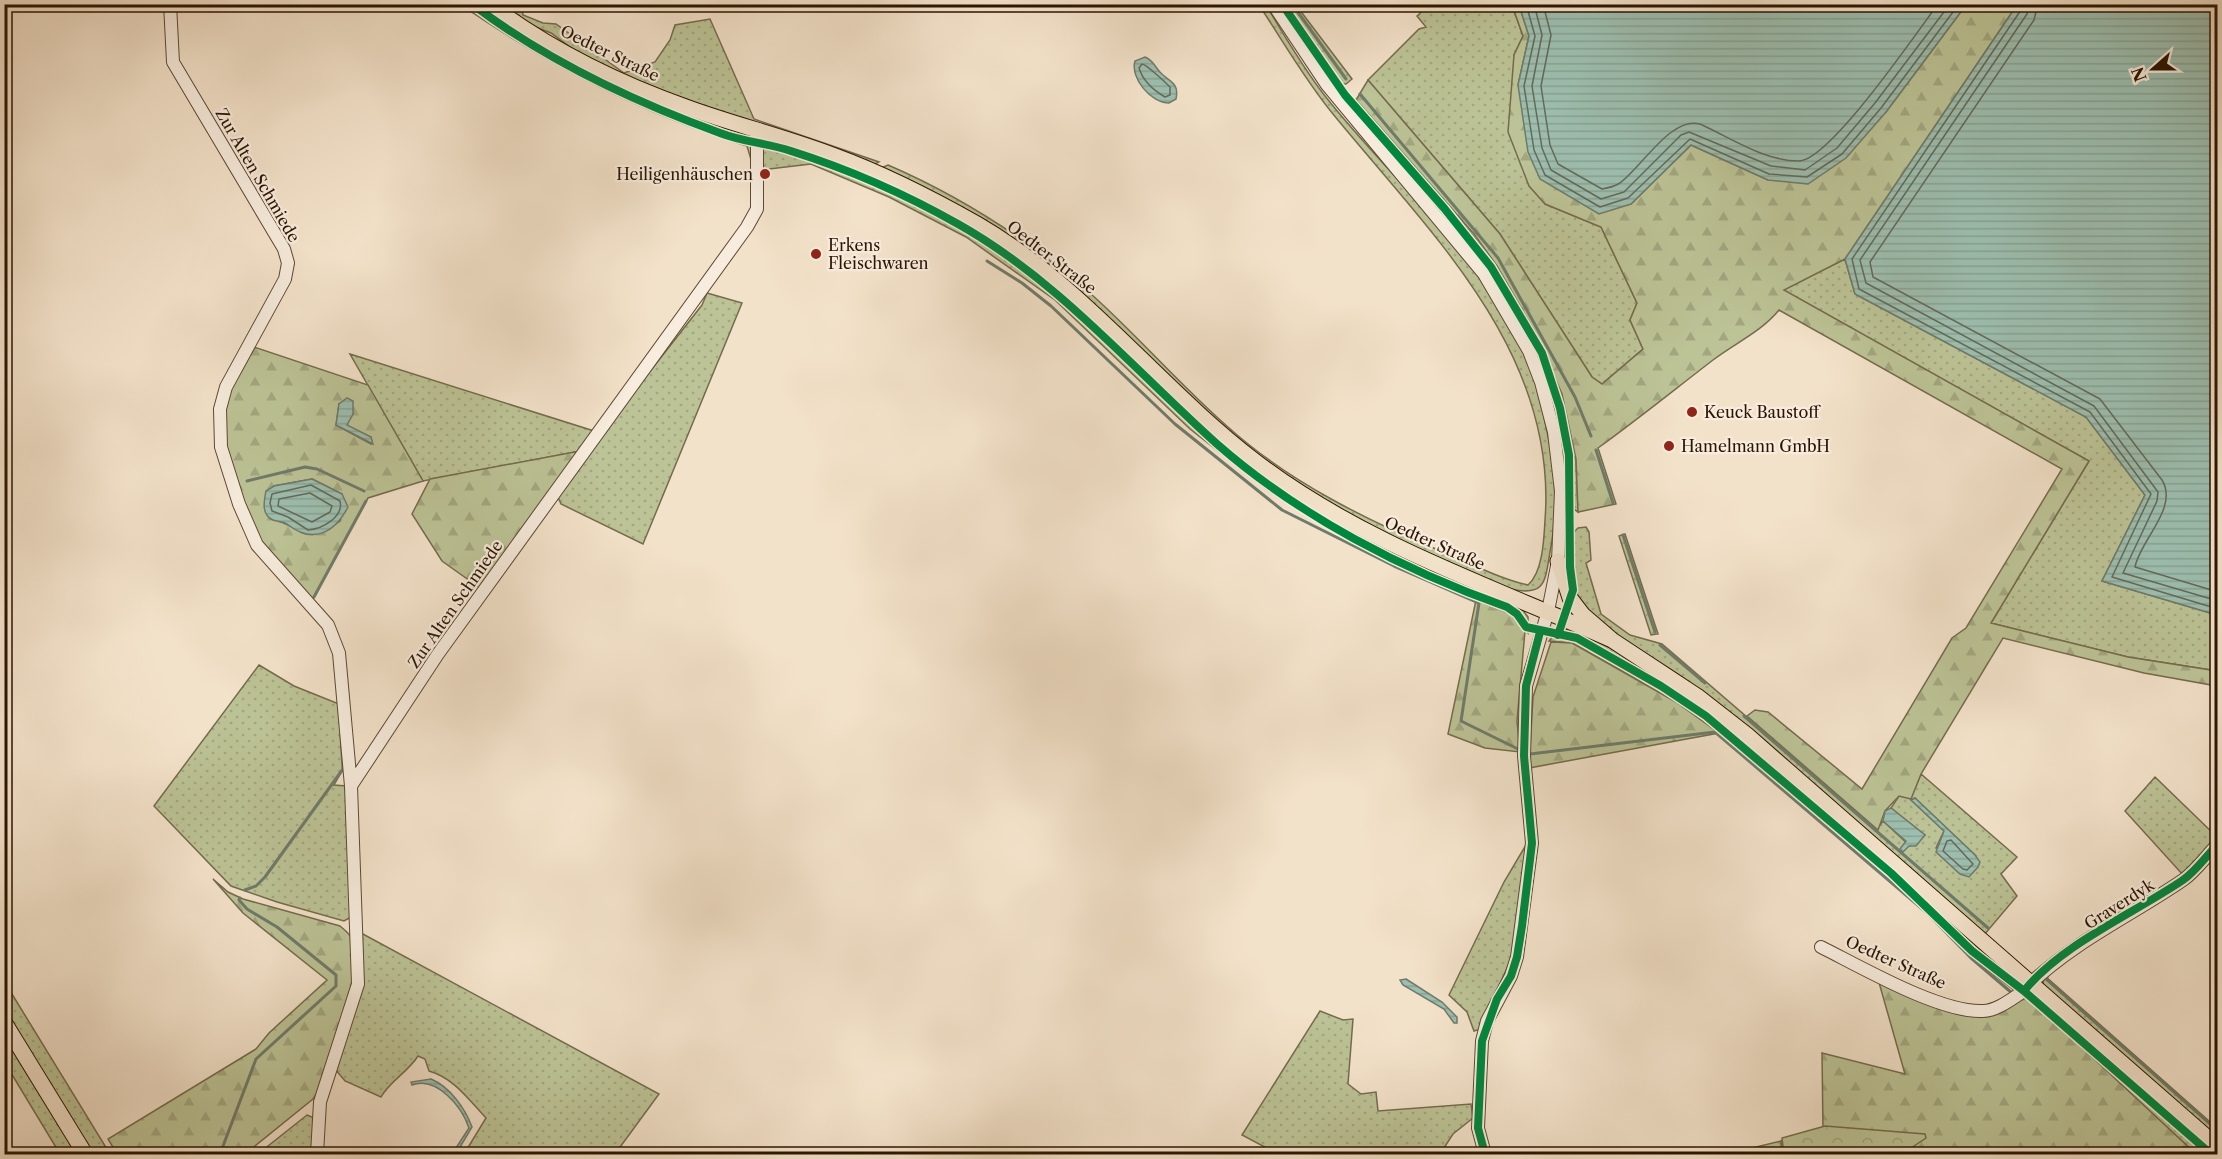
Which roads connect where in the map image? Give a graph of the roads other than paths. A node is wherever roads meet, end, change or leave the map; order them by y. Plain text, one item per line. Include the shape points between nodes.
1 (170, 4) edge
2 (489, 4) edge
3 (1273, 4) edge
4 (757, 129) junction
5 (1558, 561) junction
6 (1546, 618) junction
7 (1612, 640) junction
8 (351, 786) junction
9 (2217, 843) edge
10 (1821, 947) dead end
11 (2027, 987) junction
12 (4, 1022) edge
13 (2217, 1147) edge
14 (85, 1155) edge
15 (317, 1155) edge
16 (1485, 1155) edge

1 - 8 street, Zur Alten Schmiede via 173,62 285,249 285,279 226,387 220,408 221,447 257,545 328,625 339,653
2 - 4 main road, Oedter Straße via 533,35 608,76 689,108
3 - 5 street via 1327,86 1484,274 1529,351 1549,407 1558,456
4 - 6 main road, Oedter Straße via 869,169 981,226 1055,279 1229,440 1285,483 1404,551
4 - 8 street, Zur Alten Schmiede via 757,208 747,227 438,654
5 - 6 street
5 - 7 main road via 1570,598
6 - 7 main road
6 - 16 street via 1526,686 1524,756 1532,843 1521,936 1511,976 1497,999 1482,1041 1478,1128
7 - 11 main road via 1697,696 1747,735
8 - 15 street, Zur Alten Schmiede via 358,984 320,1102
9 - 11 street, Graverdyk via 2185,879 2112,922
10 - 11 street, Oedter Straße via 1933,1000 1960,1008 1984,1012
11 - 13 main road
12 - 14 main road

